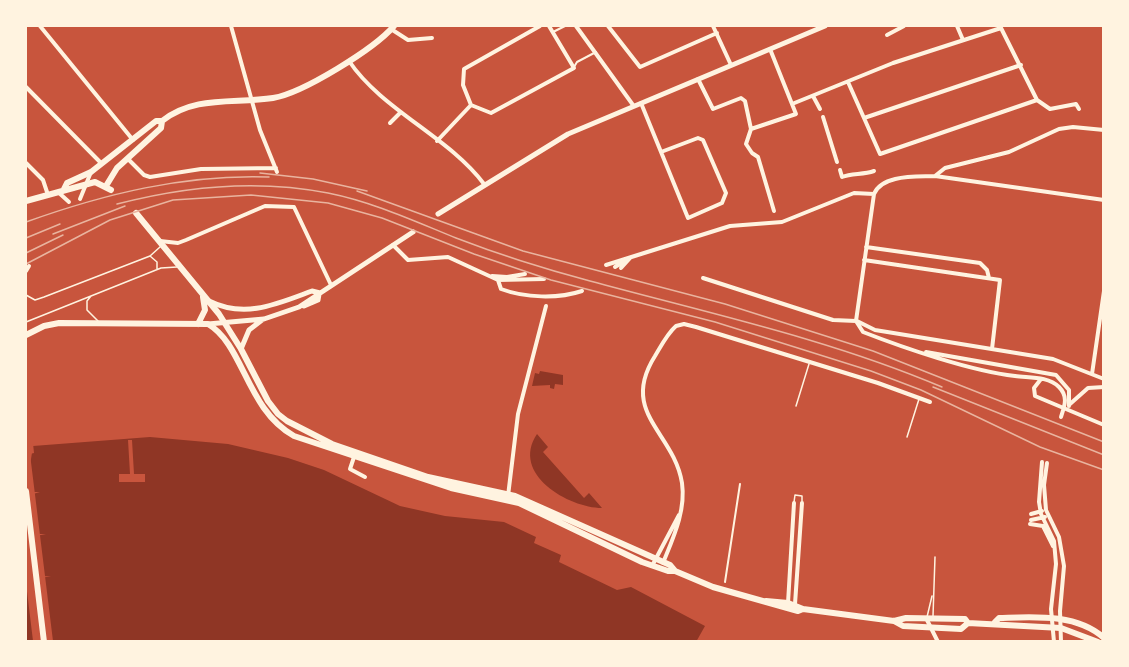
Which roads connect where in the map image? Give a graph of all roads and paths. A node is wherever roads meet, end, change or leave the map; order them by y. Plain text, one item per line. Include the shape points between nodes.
1 (40, 26) edge
2 (231, 26) edge
3 (540, 26) edge
4 (549, 26) edge
5 (565, 26) edge
6 (576, 26) edge
7 (608, 26) edge
8 (713, 26) edge
9 (825, 26) edge
10 (904, 26) edge
11 (957, 26) edge
12 (393, 27) edge
13 (553, 32) junction
14 (717, 33) junction
15 (887, 35) dead end
16 (432, 38) dead end
17 (963, 40) junction
18 (770, 49) junction
19 (596, 52) junction
20 (349, 60) junction
21 (731, 65) junction
22 (1021, 65) junction
23 (574, 68) junction
24 (697, 79) junction
25 (848, 82) junction
26 (26, 87) edge
27 (813, 96) junction
28 (252, 100) junction
29 (1037, 100) junction
30 (640, 102) junction
31 (792, 104) junction
32 (471, 105) junction
33 (633, 105) junction
34 (820, 109) dead end
35 (1079, 109) dead end
36 (401, 112) junction
37 (823, 117) dead end
38 (864, 118) junction
39 (162, 121) junction
40 (390, 123) dead end
41 (751, 129) junction
42 (1104, 130) edge
43 (133, 140) junction
44 (437, 141) junction
45 (661, 152) junction
46 (127, 158) junction
47 (837, 162) dead end
48 (26, 163) edge
49 (101, 163) junction
50 (840, 170) dead end
51 (874, 171) dead end
52 (91, 172) junction
53 (935, 176) junction
54 (86, 184) junction
55 (484, 184) junction
56 (61, 190) junction
57 (874, 194) junction
58 (48, 195) junction
59 (80, 199) dead end
60 (1104, 200) edge
61 (26, 201) edge
62 (69, 202) dead end
63 (774, 211) dead end
64 (136, 213) dead end
65 (438, 214) dead end
66 (412, 232) dead end
67 (160, 240) junction
68 (393, 245) junction
69 (866, 247) junction
70 (634, 255) junction
71 (150, 256) junction
72 (864, 260) junction
73 (606, 265) dead end
74 (615, 267) dead end
75 (181, 268) junction
76 (621, 268) dead end
77 (157, 269) junction
78 (525, 274) dead end
79 (491, 276) junction
80 (989, 278) junction
81 (544, 279) dead end
82 (703, 279) dead end
83 (498, 280) junction
84 (331, 285) junction
85 (582, 291) dead end
86 (1104, 291) edge
87 (320, 293) junction
88 (94, 294) junction
89 (202, 294) junction
90 (26, 295) edge
91 (209, 301) junction
92 (546, 306) dead end
93 (264, 319) junction
94 (856, 321) junction
95 (26, 322) edge
96 (99, 323) junction
97 (198, 324) junction
98 (208, 324) junction
99 (226, 324) junction
100 (26, 335) edge
101 (241, 349) junction
102 (992, 350) junction
103 (925, 352) junction
104 (810, 362) junction
105 (1092, 374) junction
106 (1041, 379) junction
107 (1104, 379) edge
108 (1104, 387) edge
109 (919, 398) junction
110 (930, 402) dead end
111 (796, 406) dead end
112 (1069, 406) junction
113 (1104, 425) edge
114 (907, 437) dead end
115 (355, 454) junction
116 (1044, 463) dead end
117 (365, 477) dead end
118 (740, 484) dead end
119 (26, 491) edge
120 (508, 497) junction
121 (794, 503) joint
122 (802, 503) joint
123 (679, 514) junction
124 (1032, 514) dead end
125 (1044, 514) junction
126 (1055, 549) junction
127 (935, 557) dead end
128 (656, 559) junction
129 (652, 566) junction
130 (662, 566) junction
131 (725, 582) dead end
132 (932, 595) junction
133 (766, 601) junction
134 (792, 603) junction
135 (803, 609) junction
136 (1051, 618) junction
137 (1060, 619) junction
138 (995, 622) junction
139 (931, 623) junction
140 (1057, 628) junction
141 (1104, 638) edge
142 (44, 642) edge
143 (938, 642) edge
144 (1054, 642) edge
145 (1061, 642) edge
146 (1098, 642) edge

1 - 43 street
2 - 28 street
3 - 32 street via 464,69 463,85
4 - 13 street
5 - 13 street
6 - 19 street
7 - 14 street via 640,68
8 - 14 street
9 - 18 main road
10 - 15 street
11 - 17 street
12 - 16 street via 408,40
12 - 20 highway
13 - 23 street
14 - 21 street
17 - 22 street via 1001,28
17 - 25 street
18 - 21 main road
18 - 31 street
19 - 23 street via 577,62
19 - 33 street
20 - 28 highway via 292,93
20 - 36 street
21 - 24 main road
22 - 29 street
22 - 38 street
23 - 32 street via 491,113
24 - 30 main road
24 - 41 street via 713,109 743,100
25 - 27 street
25 - 38 street
26 - 49 street
27 - 31 street
27 - 34 street
28 - 39 highway via 196,104
28 - 46 street via 276,170 201,169 150,177
29 - 35 street via 1050,109 1076,104
29 - 38 street via 880,154
30 - 33 main road
30 - 45 street
31 - 41 street via 796,114
32 - 44 street
33 - 55 main road via 552,143
36 - 40 street
36 - 44 street
37 - 47 street
39 - 43 highway via 156,121
39 - 46 highway via 161,128
41 - 63 street via 746,144 758,157
42 - 53 street via 1059,129 1009,153 945,168
43 - 49 highway
44 - 55 street via 472,168
45 - 45 street via 698,138 703,140 726,193 723,203 688,218
46 - 54 highway via 108,188 98,182
48 - 58 street via 43,180
49 - 52 highway
50 - 51 street via 842,177
52 - 54 street
52 - 56 highway
53 - 57 street via 885,182
53 - 60 street
54 - 56 highway
54 - 59 street
55 - 65 main road
56 - 58 highway
56 - 62 street
57 - 69 street
57 - 70 street via 854,193 782,222 730,226
58 - 61 highway
64 - 67 highway
66 - 68 main road
67 - 71 lane via 157,251
67 - 75 highway
67 - 84 street via 178,243 265,206 294,207
68 - 79 street via 408,260 448,257
68 - 84 main road
69 - 72 street
69 - 80 street via 980,263
70 - 73 street
70 - 74 street
70 - 76 street
71 - 77 lane via 157,262
71 - 90 lane via 35,300
72 - 80 street
72 - 94 street
75 - 77 lane
75 - 89 highway
77 - 88 lane
78 - 79 street
79 - 83 street
80 - 102 street via 1000,280
81 - 83 street
82 - 94 street via 833,320
83 - 85 street via 501,289 509,291 554,296
84 - 87 main road
86 - 105 street
87 - 91 main road via 312,291 246,311
87 - 93 main road via 318,300
88 - 95 lane
88 - 96 lane via 86,306
89 - 91 highway
89 - 97 highway via 206,310
91 - 99 highway
92 - 120 street via 518,414
93 - 99 main road
93 - 101 main road via 249,330
94 - 102 street via 875,330
94 - 103 street via 863,332
96 - 97 highway
96 - 100 highway via 51,324
97 - 98 highway
98 - 99 main road
98 - 115 highway via 220,333 258,400 276,423 294,436
99 - 101 highway
101 - 115 highway via 262,392 278,414
102 - 105 street via 1053,358
103 - 106 street via 996,372
103 - 112 street via 1056,375 1069,390
104 - 109 street
104 - 111 lane
104 - 123 street via 688,324 674,327 647,369 643,389 648,416 678,468 682,487
105 - 107 street
106 - 112 street via 1059,387 1064,395 1062,418
106 - 113 street via 1034,388 1035,396
108 - 112 street via 1088,388
109 - 110 street
109 - 114 lane
115 - 117 street via 351,470
115 - 120 highway via 451,488
116 - 125 street via 1038,493
118 - 131 street
119 - 142 highway
120 - 128 highway
120 - 129 highway
121 - 122 lane via 795,495 802,496
121 - 134 street
122 - 134 street
123 - 128 street
123 - 130 street
124 - 125 street
125 - 126 street
125 - 126 street via 1030,522 1043,526
125 - 137 street via 1059,537 1064,566
126 - 136 street
127 - 132 lane
128 - 129 street
128 - 130 highway
129 - 130 highway
130 - 133 highway via 713,587
132 - 139 lane
132 - 139 lane via 928,601
133 - 134 highway
133 - 135 highway via 798,611
134 - 135 highway
135 - 139 highway via 894,621 903,626
136 - 137 highway
136 - 138 highway via 999,618
136 - 140 street
137 - 140 street
137 - 141 highway
138 - 139 highway via 968,623 961,629
138 - 140 highway via 1001,626
139 - 143 street
140 - 144 street
140 - 145 street
140 - 146 highway

